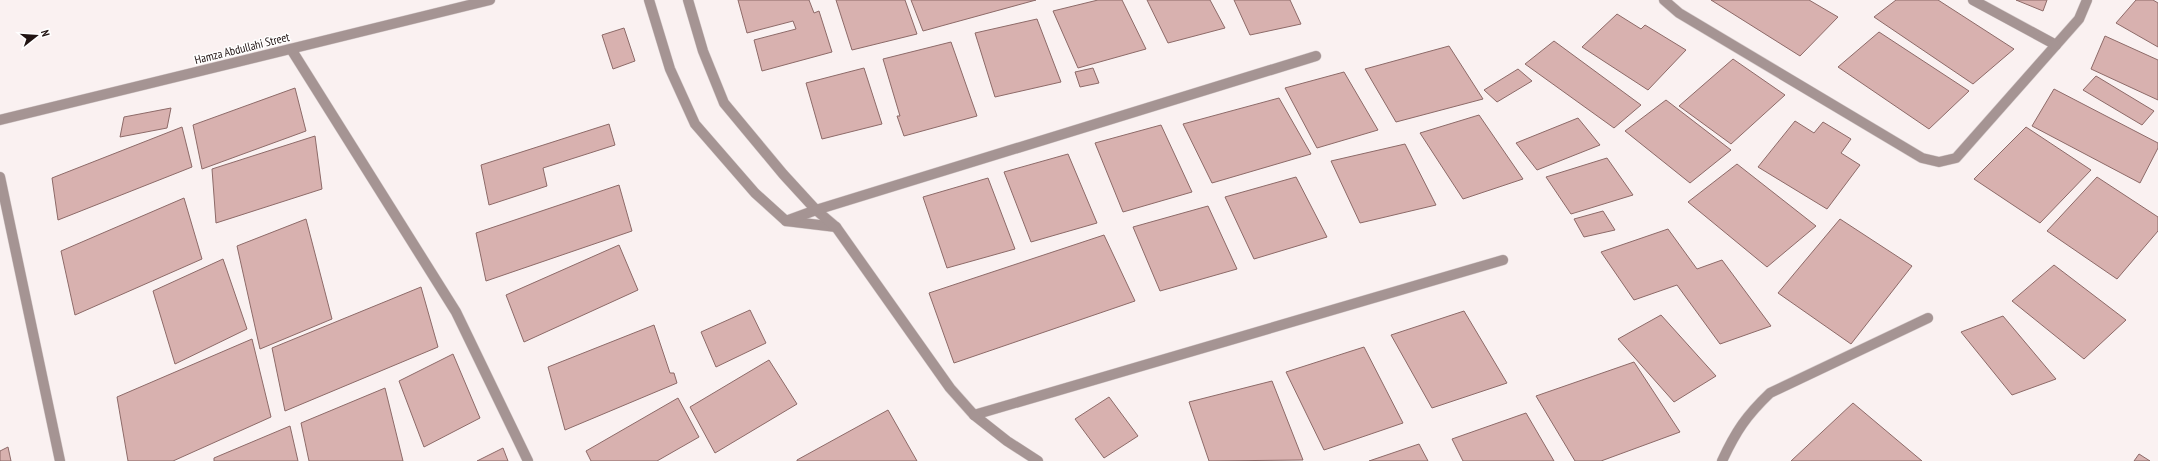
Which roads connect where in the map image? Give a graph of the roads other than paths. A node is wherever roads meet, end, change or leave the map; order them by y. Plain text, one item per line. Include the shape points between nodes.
1 (490, 0) edge
2 (649, 0) edge
3 (688, 0) edge
4 (1664, 0) edge
5 (1973, 0) edge
6 (2087, 0) edge
7 (2056, 45) junction
8 (291, 49) junction
9 (1316, 56) dead end
10 (0, 120) edge
11 (0, 177) edge
12 (816, 210) junction
13 (786, 221) junction
14 (836, 226) junction
15 (1503, 260) dead end
16 (1928, 318) dead end
17 (974, 415) junction
18 (60, 461) edge
19 (528, 461) edge
20 (1038, 461) edge
21 (1722, 461) edge

1 - 8 street, Hamza Abdullahi Street
2 - 13 street via 670,69 696,124 755,193
3 - 12 street via 703,51 724,104
4 - 7 street via 1679,13 1922,158 1939,162 1956,158
5 - 7 street
6 - 7 street via 2079,19
8 - 10 street, Hamza Abdullahi Street
8 - 19 street via 456,312
9 - 12 street
11 - 18 street
12 - 13 street
12 - 14 street
13 - 14 street
14 - 17 street via 950,388
15 - 17 street
16 - 21 street via 1770,393 1749,413 1735,433
17 - 20 street

